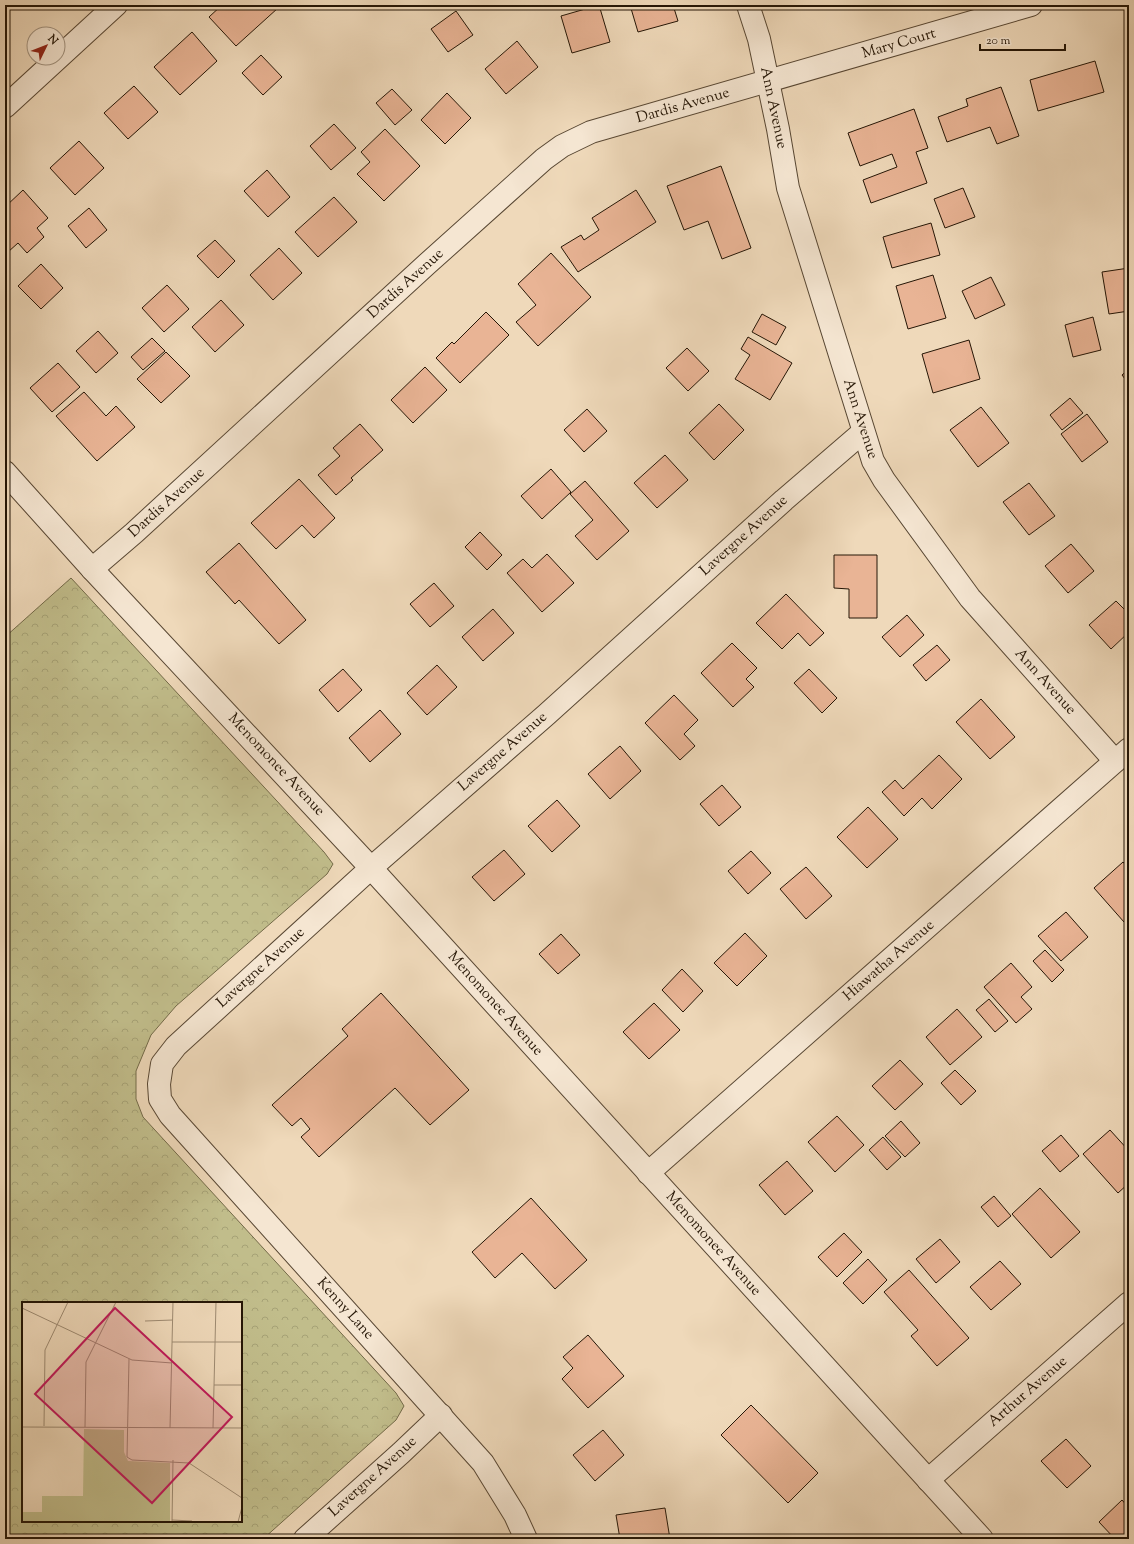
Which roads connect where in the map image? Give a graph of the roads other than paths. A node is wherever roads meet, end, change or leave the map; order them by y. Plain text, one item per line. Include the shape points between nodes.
1 (116, 5) edge
2 (748, 5) edge
3 (1031, 5) edge
4 (768, 82) junction
5 (5, 107) edge
6 (863, 432) junction
7 (5, 472) edge
8 (92, 569) junction
9 (1122, 755) edge
10 (371, 868) junction
11 (159, 1084) joint
12 (648, 1173) junction
13 (1129, 1303) edge
14 (441, 1415) junction
15 (928, 1480) junction
16 (305, 1539) edge
17 (526, 1539) edge
18 (982, 1539) edge

1 - 5 street
2 - 4 street, Ann Avenue
3 - 4 street, Mary Court
4 - 6 street, Ann Avenue via 788,188
4 - 8 street, Dardis Avenue via 591,132 562,146 544,159
6 - 9 street, Ann Avenue via 873,461 884,480 970,598
6 - 10 street, Lavergne Avenue
7 - 8 street, Menomonee Avenue
8 - 10 street, Menomonee Avenue
9 - 12 street, Hiawatha Avenue
10 - 11 street, Lavergne Avenue via 176,1046 162,1064
10 - 12 street, Menomonee Avenue
11 - 14 street, Kenny Lane via 160,1099 170,1115
12 - 15 street, Menomonee Avenue
13 - 15 street, Arthur Avenue
14 - 16 street, Lavergne Avenue
14 - 17 street, Kenny Lane via 483,1463 515,1515
15 - 18 street, Menomonee Avenue

